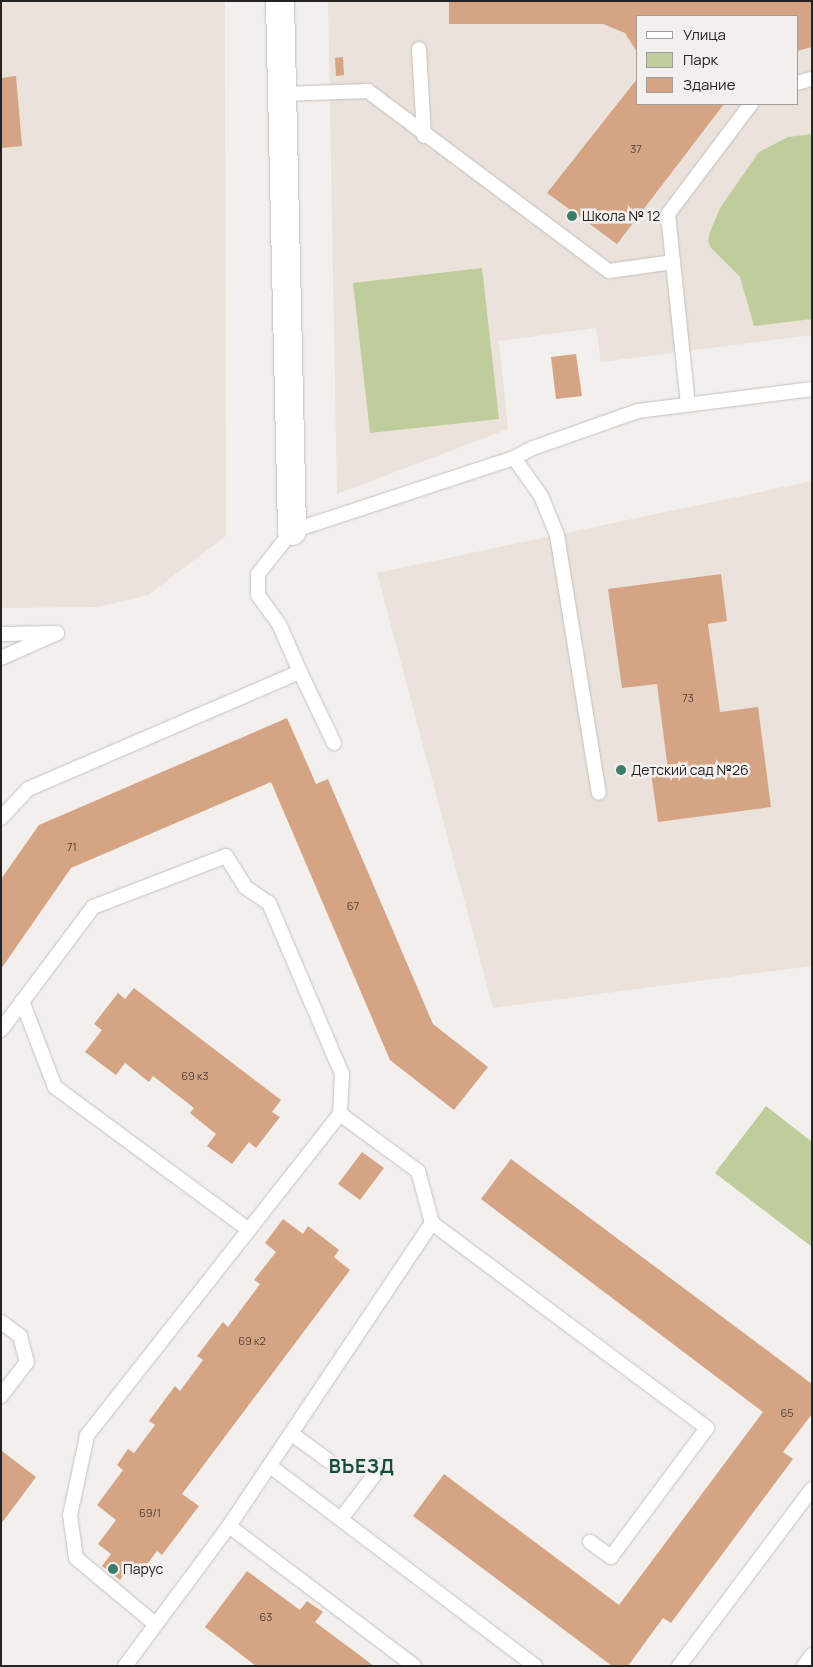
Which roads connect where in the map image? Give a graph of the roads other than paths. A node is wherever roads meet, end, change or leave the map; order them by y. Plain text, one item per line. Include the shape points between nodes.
1 (280, 1) edge
2 (420, 49) dead end
3 (812, 79) edge
4 (798, 83) edge
5 (282, 94) junction
6 (750, 105) edge
7 (424, 136) junction
8 (673, 262) junction
9 (812, 388) edge
10 (688, 404) junction
11 (514, 458) junction
12 (292, 531) junction
13 (1, 634) edge
14 (1, 658) edge
15 (300, 672) junction
16 (334, 743) dead end
17 (599, 793) dead end
18 (1, 818) edge
19 (22, 1001) junction
20 (1, 1030) edge
21 (340, 1114) junction
22 (432, 1223) junction
23 (249, 1230) junction
24 (1, 1322) edge
25 (1, 1396) edge
26 (292, 1434) junction
27 (329, 1461) dead end
28 (270, 1466) junction
29 (381, 1466) dead end
30 (812, 1489) edge
31 (341, 1519) junction
32 (229, 1526) junction
33 (590, 1542) dead end
34 (154, 1623) junction
35 (812, 1655) edge
36 (125, 1666) edge
37 (414, 1666) edge
38 (535, 1666) edge
39 (680, 1666) edge
40 (804, 1666) edge

1 - 5 street
2 - 7 lane
3 - 4 lane
5 - 7 lane via 368,91
5 - 12 street
6 - 8 lane via 668,214
7 - 8 lane via 608,271
8 - 10 lane
9 - 10 lane
10 - 11 lane via 638,411 533,448
11 - 12 lane
11 - 17 lane via 541,496 557,535
12 - 15 lane via 258,574 258,595 279,624
13 - 14 lane via 57,633
15 - 16 lane
15 - 18 lane via 28,789
19 - 20 lane
19 - 21 lane via 92,908 226,856 245,887 269,903 342,1074
19 - 23 lane via 55,1087
21 - 22 lane via 418,1171
21 - 23 lane
22 - 26 lane
22 - 33 lane via 707,1428 611,1557
23 - 34 lane via 87,1436 70,1515 76,1558
24 - 25 lane via 20,1336 26,1362
26 - 27 lane
26 - 28 lane
28 - 31 lane
28 - 32 lane
29 - 31 lane
30 - 39 lane
31 - 38 lane
32 - 34 lane
32 - 37 lane
34 - 36 lane
35 - 40 lane

